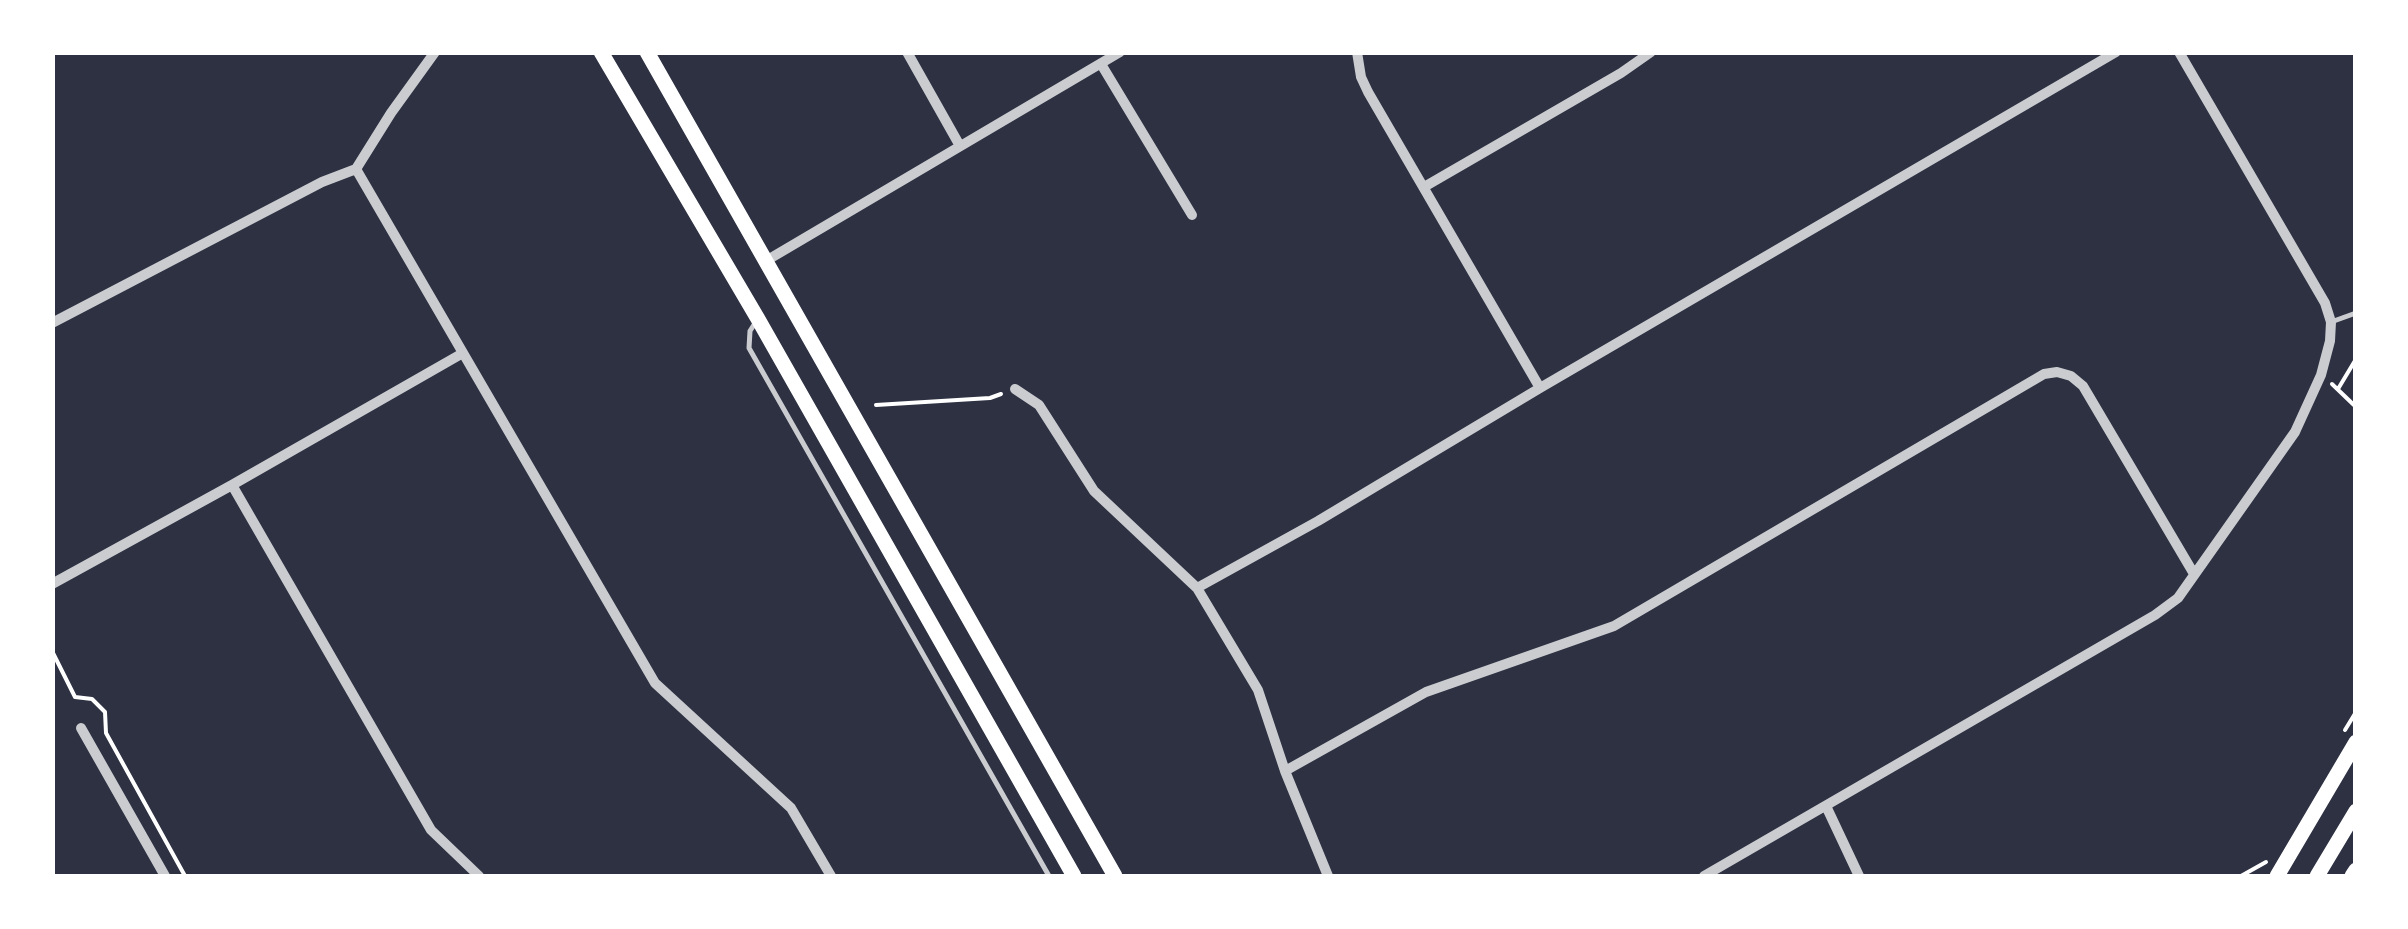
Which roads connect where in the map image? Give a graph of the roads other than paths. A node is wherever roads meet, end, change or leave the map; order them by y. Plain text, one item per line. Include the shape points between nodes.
1 (435, 52) edge
2 (600, 52) edge
3 (647, 52) edge
4 (907, 52) edge
5 (1120, 52) edge
6 (1357, 52) edge
7 (1651, 52) edge
8 (2116, 52) edge
9 (2179, 52) edge
10 (1100, 64) junction
11 (960, 146) junction
12 (356, 169) junction
13 (1424, 187) junction
14 (1192, 215) dead end
15 (764, 262) junction
16 (2356, 314) edge
17 (758, 318) junction
18 (52, 322) edge
19 (2331, 322) junction
20 (463, 353) junction
21 (1540, 388) junction
22 (1015, 389) road end
23 (232, 485) junction
24 (2194, 574) junction
25 (52, 584) edge
26 (1197, 588) junction
27 (81, 728) dead end
28 (2356, 742) edge
29 (1285, 771) junction
30 (1826, 806) junction
31 (2356, 810) edge
32 (1326, 873) edge
33 (165, 876) edge
34 (478, 876) edge
35 (831, 876) edge
36 (1049, 876) edge
37 (1074, 876) edge
38 (1115, 876) edge
39 (1311, 876) edge
40 (1704, 876) edge
41 (1859, 876) edge
42 (2277, 876) edge
43 (2317, 876) edge

1 - 12 street
2 - 17 main road
3 - 15 main road
4 - 11 street
5 - 10 street
6 - 13 street via 1368,92
7 - 13 street
8 - 21 street
9 - 19 street
10 - 11 street
10 - 14 street
11 - 15 street
12 - 18 street
12 - 20 street
13 - 21 street
15 - 38 main road
16 - 19 lane
17 - 36 lane via 749,348
17 - 37 main road
19 - 24 street via 2321,374 2295,432
20 - 23 street
20 - 35 street via 655,684 791,808
21 - 26 street
22 - 26 street via 1038,405 1094,491
23 - 25 street
23 - 34 street via 431,830
24 - 29 street via 2084,386 2058,372 2044,374 1614,626 1426,692
24 - 30 street via 2155,615
26 - 29 street via 1258,690
27 - 33 street
28 - 42 main road
29 - 32 street
30 - 40 street
30 - 41 street
31 - 43 main road
32 - 39 street

